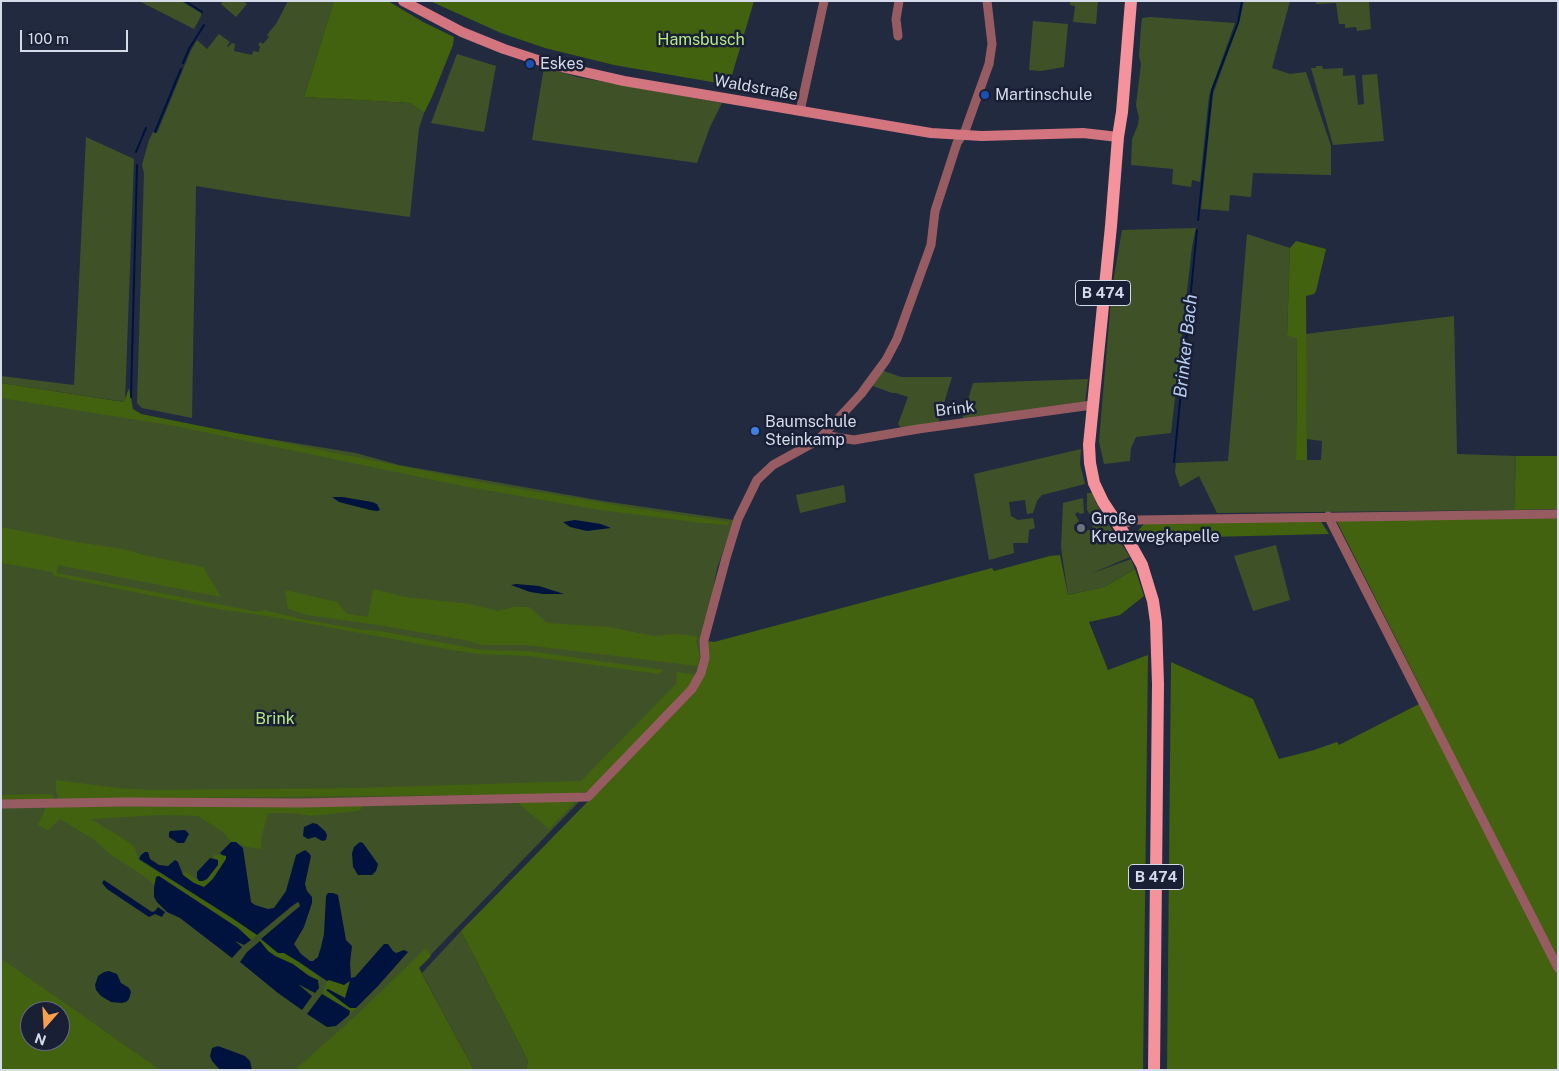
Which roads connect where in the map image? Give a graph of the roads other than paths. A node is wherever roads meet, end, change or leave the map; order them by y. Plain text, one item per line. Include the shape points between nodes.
1 (403, 1) edge
2 (824, 1) edge
3 (899, 1) edge
4 (987, 1) edge
5 (1131, 1) edge
6 (898, 36) dead end
7 (800, 111) junction
8 (962, 136) junction
9 (1118, 137) junction
10 (1092, 405) junction
11 (822, 435) junction
12 (1558, 514) edge
13 (1328, 516) junction
14 (1120, 527) junction
15 (1, 804) edge
16 (1558, 968) edge
17 (1154, 1070) edge

1 - 7 street, Waldstraße via 470,35 553,65 624,81
2 - 7 street
3 - 6 street
4 - 8 street via 992,44 990,57
5 - 9 main road, B 474
7 - 8 street, Waldstraße
8 - 9 street, Waldstraße via 1083,133
8 - 11 street via 935,211 931,244 897,339 886,360 860,394
9 - 10 main road, B 474
10 - 11 street, Brink via 854,440
10 - 14 main road, B 474 via 1091,473 1100,496
11 - 15 street via 773,465 757,480 738,519 726,558 704,640 702,673 692,688 588,797 303,803
12 - 13 street
13 - 14 street via 1138,520
13 - 16 street
14 - 17 main road, B 474 via 1142,565 1156,622

